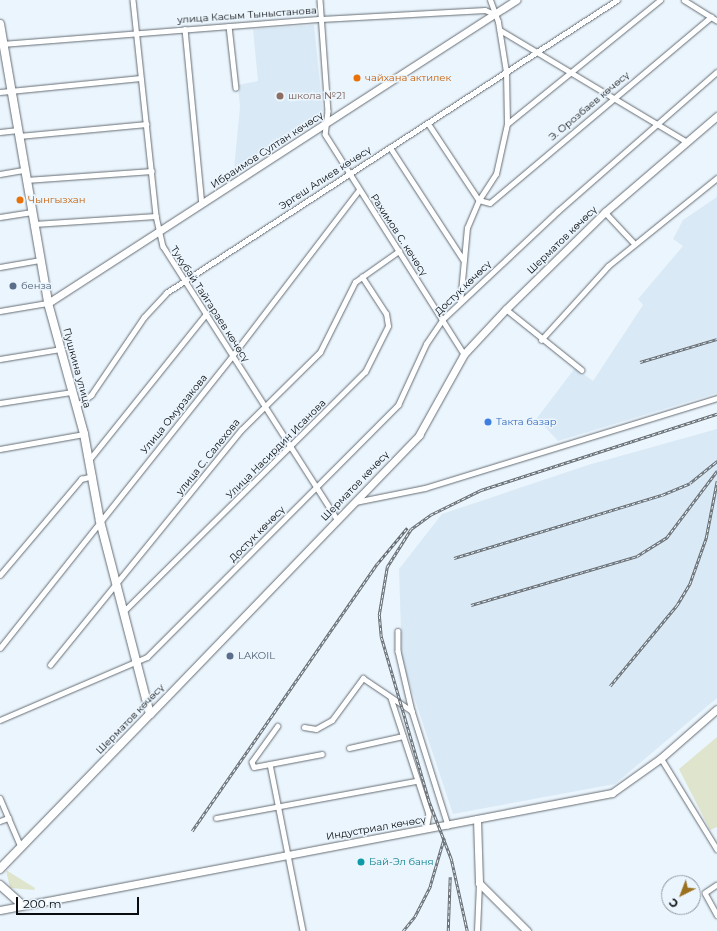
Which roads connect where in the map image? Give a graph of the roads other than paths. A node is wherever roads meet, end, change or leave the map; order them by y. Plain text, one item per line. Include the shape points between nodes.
1 (133, 0) edge
2 (320, 0) edge
3 (490, 0) edge
4 (516, 0) edge
5 (617, 0) edge
6 (660, 0) edge
7 (684, 0) edge
8 (495, 14) junction
9 (711, 17) junction
10 (321, 19) junction
11 (717, 21) edge
12 (0, 24) edge
13 (229, 26) junction
14 (185, 29) junction
15 (500, 30) junction
16 (136, 32) junction
17 (2, 44) edge
18 (538, 52) junction
19 (506, 72) junction
20 (717, 72) edge
21 (572, 73) junction
22 (140, 78) junction
23 (236, 88) dead end
24 (10, 90) junction
25 (0, 92) edge
26 (613, 97) junction
27 (717, 116) edge
28 (658, 122) junction
29 (428, 123) junction
30 (146, 124) junction
31 (326, 124) junction
32 (506, 124) junction
33 (0, 132) edge
34 (19, 133) junction
35 (687, 142) junction
36 (390, 147) junction
37 (24, 170) junction
38 (152, 171) junction
39 (350, 173) junction
40 (0, 174) edge
41 (717, 178) edge
42 (25, 180) junction
43 (360, 190) junction
44 (479, 200) junction
45 (202, 204) junction
46 (32, 212) junction
47 (605, 212) junction
48 (156, 216) junction
49 (0, 217) edge
50 (34, 224) junction
51 (158, 232) junction
52 (633, 242) junction
53 (399, 252) junction
54 (463, 259) junction
55 (40, 260) junction
56 (0, 267) edge
57 (362, 277) junction
58 (184, 281) junction
59 (48, 303) junction
60 (460, 303) junction
61 (506, 309) junction
62 (0, 311) edge
63 (206, 314) junction
64 (443, 319) junction
65 (541, 340) junction
66 (63, 349) junction
67 (464, 354) junction
68 (232, 356) junction
69 (0, 359) edge
70 (582, 370) dead end
71 (72, 392) junction
72 (717, 398) edge
73 (0, 403) edge
74 (76, 406) junction
75 (266, 406) junction
76 (84, 434) junction
77 (291, 447) junction
78 (0, 449) edge
79 (89, 460) junction
80 (93, 476) junction
81 (316, 487) junction
82 (354, 502) junction
83 (337, 519) junction
84 (100, 521) junction
85 (0, 575) edge
86 (115, 585) junction
87 (123, 613) junction
88 (398, 631) dead end
89 (0, 648) edge
90 (136, 662) junction
91 (50, 665) dead end
92 (391, 698) junction
93 (717, 709) edge
94 (412, 711) junction
95 (150, 714) junction
96 (0, 720) edge
97 (278, 726) dead end
98 (304, 727) dead end
99 (403, 736) junction
100 (349, 748) dead end
101 (322, 754) dead end
102 (661, 758) junction
103 (270, 764) junction
104 (416, 781) junction
105 (0, 798) edge
106 (278, 806) junction
107 (8, 818) junction
108 (216, 818) dead end
109 (478, 819) junction
110 (0, 821) edge
111 (448, 825) junction
112 (426, 829) junction
113 (21, 847) junction
114 (717, 849) edge
115 (288, 853) junction
116 (0, 869) edge
117 (479, 883) junction
118 (0, 885) edge
119 (717, 885) edge
120 (0, 905) edge
121 (22, 905) junction
122 (12, 906) junction
123 (0, 910) edge
124 (717, 915) edge
125 (303, 931) edge
126 (477, 931) edge
127 (527, 931) edge

1 - 16 street, Тукубай Тайгараев көчөсү
2 - 10 street, Рахимов С. көчөсү
3 - 8 street
4 - 8 main road, Ибраимов Султан көчөсү
5 - 18 street, Эргеш Алиев көчөсү
6 - 21 street
7 - 9 street
8 - 10 street, улица Касым Тыныстанова via 485,10
8 - 15 street
8 - 31 main road, Ибраимов Султан көчөсү
9 - 11 street
9 - 26 street, Э. Орозбаев көчөсү
10 - 13 street, улица Касым Тыныстанова
10 - 31 street, Рахимов С. көчөсү
12 - 17 highway, Пушкина улица
13 - 14 street, улица Касым Тыныстанова
13 - 23 street
14 - 16 street, улица Касым Тыныстанова
14 - 45 street
15 - 18 street
15 - 19 street
16 - 17 street, улица Касым Тыныстанова
16 - 22 street, Тукубай Тайгараев көчөсү
17 - 24 highway, Пушкина улица
18 - 19 street, Эргеш Алиев көчөсү
18 - 21 street
19 - 29 street, Эргеш Алиев көчөсү
19 - 32 street
20 - 28 street, Достук көчөсү
21 - 26 street
21 - 32 street
22 - 24 street
22 - 30 street, Тукубай Тайгараев көчөсү
24 - 25 street
24 - 34 highway, Пушкина улица
26 - 28 street
26 - 44 street, Э. Орозбаев көчөсү via 490,203
27 - 35 main road, Шерматов көчөсү
28 - 35 street
28 - 60 street, Достук көчөсү
29 - 36 street, Эргеш Алиев көчөсү
29 - 44 street
30 - 34 street
30 - 38 street, Тукубай Тайгараев көчөсү
31 - 39 street, Рахимов С. көчөсү via 325,134
31 - 45 main road, Ибраимов Султан көчөсү
32 - 44 street via 496,174
33 - 34 street
34 - 37 highway, Пушкина улица
35 - 47 main road, Шерматов көчөсү
36 - 39 street, Эргеш Алиев көчөсү
36 - 54 street
37 - 40 street
37 - 42 highway, Пушкина улица
38 - 42 street
38 - 48 street, Тукубай Тайгараев көчөсү
39 - 43 street, Рахимов С. көчөсү
39 - 58 street, Эргеш Алиев көчөсү
41 - 52 street
42 - 46 highway, Пушкина улица
43 - 53 street, Рахимов С. көчөсү
43 - 68 street, Улица Омурзакова
44 - 54 street via 467,228
45 - 51 main road, Ибраимов Султан көчөсү
46 - 49 street
46 - 50 highway, Пушкина улица
47 - 52 street
47 - 61 main road, Шерматов көчөсү
48 - 50 street
48 - 51 street, Тукубай Тайгараев көчөсү
50 - 55 highway, Пушкина улица
51 - 58 street, Тукубай Тайгараев көчөсү via 162,246
51 - 59 main road, Ибраимов Султан көчөсү
52 - 65 street via 586,287
53 - 57 street, улица С. Салехова
53 - 64 street, Рахимов С. көчөсү
54 - 60 street
55 - 56 street
55 - 59 highway, Пушкина улица
57 - 75 street, улица С. Салехова via 348,295 320,352
57 - 77 street, Улица Насирдин Исанова via 386,314 388,326 365,372
58 - 63 street, Тукубай Тайгараев көчөсү
58 - 74 street, Эргеш Алиев көчөсү via 166,293 144,317 91,395
59 - 62 street
59 - 66 highway, Пушкина улица
60 - 64 street, Достук көчөсү
61 - 65 street
61 - 67 main road, Шерматов көчөсү
63 - 68 street, Тукубай Тайгараев көчөсү
63 - 79 street
64 - 67 street, Рахимов С. көчөсү
64 - 81 street, Достук көчөсү via 426,344 398,405
65 - 70 street
66 - 69 street
66 - 71 highway, Пушкина улица
67 - 82 main road, Шерматов көчөсү via 419,435
68 - 75 street, Тукубай Тайгараев көчөсү
68 - 84 street, Улица Омурзакова
71 - 73 street
71 - 74 highway, Пушкина улица
72 - 82 street via 425,488
74 - 76 highway, Пушкина улица
75 - 77 street, Тукубай Тайгараев көчөсү
75 - 86 street, улица С. Салехова via 241,430
76 - 78 street
76 - 79 highway, Пушкина улица
77 - 81 street, Тукубай Тайгараев көчөсү
77 - 87 street, Улица Насирдин Исанова
79 - 80 highway, Пушкина улица
80 - 84 highway, Пушкина улица
80 - 85 street via 81,479
81 - 83 street, Тукубай Тайгараев көчөсү
81 - 90 street, Достук көчөсү via 147,657
82 - 83 main road, Шерматов көчөсү
83 - 95 main road, Шерматов көчөсү
84 - 86 highway, Пушкина улица
84 - 89 street, Улица Омурзакова
86 - 87 highway, Пушкина улица
86 - 91 street, улица С. Салехова
87 - 90 highway, Пушкина улица
88 - 94 street via 398,651
90 - 95 highway, Пушкина улица
90 - 96 street, Достук көчөсү
92 - 94 street
92 - 98 street via 363,678 332,720 316,729
92 - 99 street
93 - 102 main road, Индустриал көчөсү
94 - 111 street
95 - 113 highway, Шерматов көчөсү
97 - 103 street via 252,762 254,767
99 - 100 street
99 - 104 street
101 - 103 street
102 - 109 main road, Индустриал көчөсү via 612,792
102 - 114 street
103 - 106 street
104 - 106 street
104 - 112 street via 429,814
105 - 107 street
106 - 108 street
106 - 115 street
107 - 110 street
107 - 113 street
109 - 111 main road, Индустриал көчөсү
109 - 117 main road
111 - 112 main road, Индустриал көчөсү
112 - 115 main road, Индустриал көчөсү
113 - 116 highway, Шерматов көчөсү
115 - 121 main road, Индустриал көчөсү
115 - 125 street
117 - 126 street
117 - 127 main road
118 - 121 highway
119 - 124 street via 705,894
120 - 122 main road
121 - 122 main road, Индустриал көчөсү
122 - 123 main road

